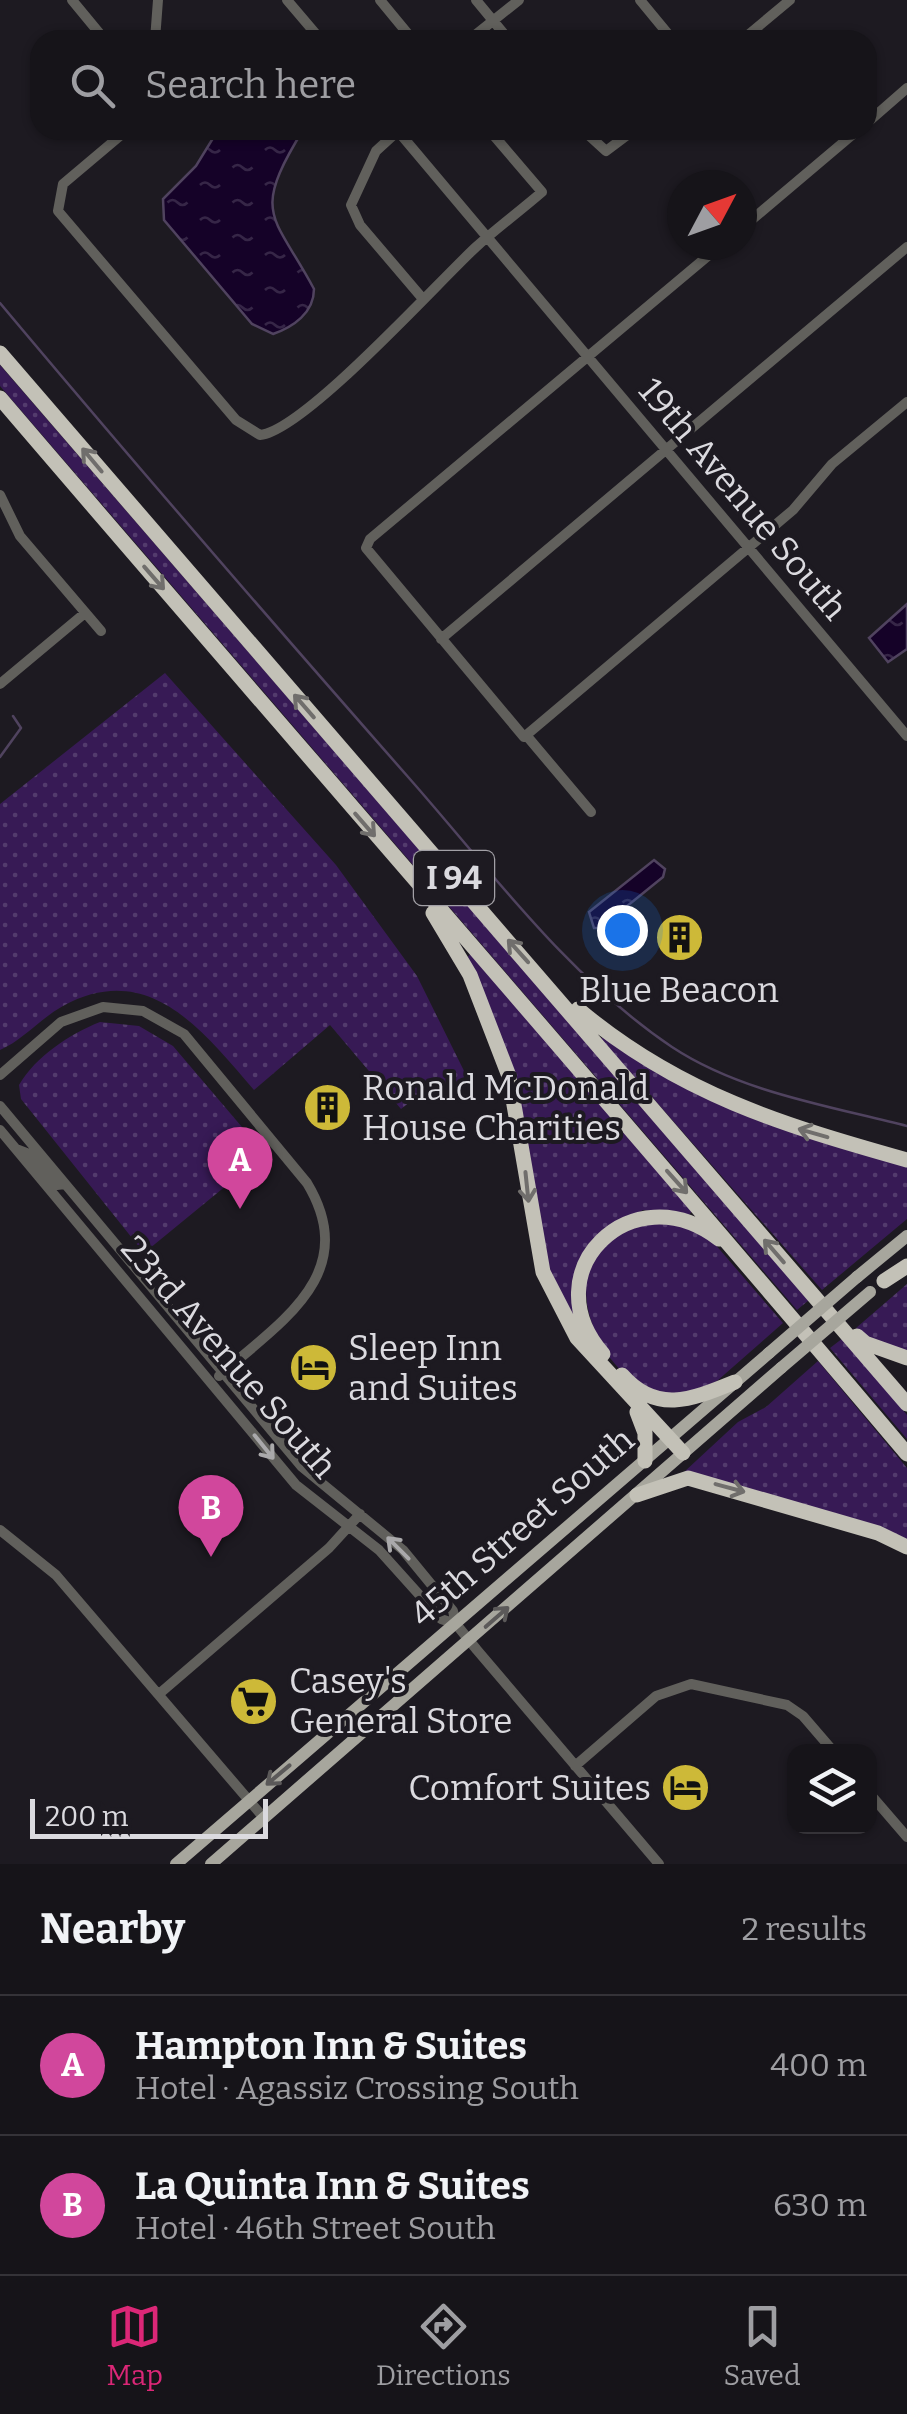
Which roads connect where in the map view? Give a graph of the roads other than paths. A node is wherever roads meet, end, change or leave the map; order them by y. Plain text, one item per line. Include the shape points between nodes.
1 (72, 0) edge
2 (158, 0) edge
3 (287, 0) edge
4 (380, 0) edge
5 (476, 0) edge
6 (518, 0) edge
7 (640, 0) edge
8 (790, 0) edge
9 (492, 20) junction
10 (97, 30) edge
11 (156, 30) edge
12 (312, 30) edge
13 (405, 30) edge
14 (480, 30) edge
15 (500, 30) edge
16 (665, 30) edge
17 (754, 30) edge
18 (907, 88) edge
19 (877, 114) edge
20 (115, 140) edge
21 (388, 140) edge
22 (406, 140) edge
23 (498, 140) edge
24 (593, 140) edge
25 (621, 140) edge
26 (846, 140) edge
27 (757, 215) edge
28 (488, 237) junction
29 (907, 247) edge
30 (704, 260) edge
31 (423, 299) junction
32 (0, 343) edge
33 (0, 353) edge
34 (588, 356) junction
35 (0, 398) edge
36 (907, 402) edge
37 (61, 423) junction
38 (666, 448) junction
39 (0, 494) edge
40 (749, 548) junction
41 (86, 613) junction
42 (100, 631) dead end
43 (442, 639) junction
44 (0, 684) edge
45 (525, 736) junction
46 (907, 736) edge
47 (591, 812) dead end
48 (406, 872) junction
49 (546, 982) junction
50 (0, 1076) edge
51 (0, 1106) edge
52 (0, 1130) edge
53 (15, 1148) junction
54 (907, 1160) edge
55 (65, 1184) junction
56 (56, 1197) junction
57 (98, 1224) junction
58 (907, 1236) edge
59 (907, 1264) edge
60 (752, 1267) junction
61 (884, 1281) joint
62 (804, 1285) junction
63 (907, 1358) edge
64 (223, 1373) junction
65 (735, 1382) junction
66 (211, 1384) junction
67 (631, 1399) junction
68 (907, 1404) edge
69 (669, 1439) junction
70 (683, 1453) junction
71 (907, 1454) edge
72 (644, 1461) junction
73 (637, 1494) junction
74 (360, 1514) junction
75 (348, 1527) junction
76 (0, 1530) edge
77 (907, 1547) edge
78 (456, 1624) junction
79 (470, 1640) junction
80 (159, 1694) junction
81 (827, 1744) edge
82 (575, 1766) junction
83 (249, 1800) junction
84 (877, 1802) edge
85 (264, 1818) junction
86 (907, 1837) edge
87 (176, 1864) edge
88 (211, 1864) edge
89 (659, 1864) edge

1 - 10 street
2 - 11 street
3 - 12 street
4 - 13 street
5 - 9 street
6 - 9 street
7 - 16 street
8 - 17 street
9 - 14 street
9 - 15 street
18 - 19 street
20 - 31 street via 63,184 58,211 248,431 280,429
21 - 31 street via 351,206
22 - 28 street, 19th Avenue South
23 - 28 street via 542,192
24 - 25 street via 606,151
26 - 27 street
28 - 31 street
28 - 34 street, 19th Avenue South
29 - 38 street
30 - 34 street
32 - 37 highway
33 - 37 highway, I 94
34 - 38 street, 19th Avenue South
34 - 43 street via 370,539 366,548
35 -> 48 highway, I 94
36 - 40 street via 832,464
49 -> 37 highway, I 94
38 - 40 street, 19th Avenue South
38 - 43 street
39 - 41 street via 20,536
40 - 45 street
40 - 46 street, 19th Avenue South
41 - 42 street
41 - 44 street
43 - 45 street
45 - 47 street
48 -> 60 highway, I 94
48 -> 67 highway via 470,975 509,1076 543,1272 576,1338
54 -> 49 highway via 714,1098 656,1067
62 -> 49 highway, I 94
50 - 64 street via 61,1022 103,1007 144,1011 184,1034 307,1183 320,1203 326,1241 314,1286
51 - 55 street, 23rd Avenue South
52 - 53 street, 23rd Avenue South
53 - 55 street, 23rd Avenue South via 57,1185
53 - 56 street, 23rd Avenue South
55 - 57 street, 23rd Avenue South
56 - 57 street, 23rd Avenue South via 68,1194
56 - 66 street, 23rd Avenue South
57 - 64 street, 23rd Avenue South
58 - 65 main road, 45th Street South, bridge
59 - 61 highway
60 - 65 highway via 696,1224 664,1214 612,1231 588,1257 581,1276 581,1315 590,1336 640,1392 678,1403
60 - 71 highway, I 94
61 - 70 main road, 45th Street South, bridge
62 - 63 highway via 864,1343
62 - 68 highway, I 94
64 - 66 street
64 - 74 street, 23rd Avenue South via 302,1467
65 - 69 main road, 45th Street South
66 -> 75 street, 23rd Avenue South via 296,1485
67 - 69 highway
67 - 72 highway via 645,1433
69 - 70 highway
69 - 72 main road, 45th Street South
70 - 73 main road, 45th Street South
72 - 78 main road, 45th Street South
73 -> 77 highway via 688,1478
79 -> 73 main road, 45th Street South
74 - 75 street
78 -> 74 street, 23rd Avenue South via 453,1611 403,1550
75 - 78 street, 23rd Avenue South via 379,1550 441,1619
75 - 80 street
76 - 80 street via 49,1567
78 - 79 street, 23rd Avenue South
78 -> 83 main road, 45th Street South
79 - 82 street, 23rd Avenue South
79 - 85 main road, 45th Street South
80 - 83 street
81 - 82 street via 787,1705 691,1684 656,1696
82 - 89 street, 23rd Avenue South
83 - 85 street
83 - 87 main road, 45th Street South
84 - 86 street
85 - 88 main road, 45th Street South

